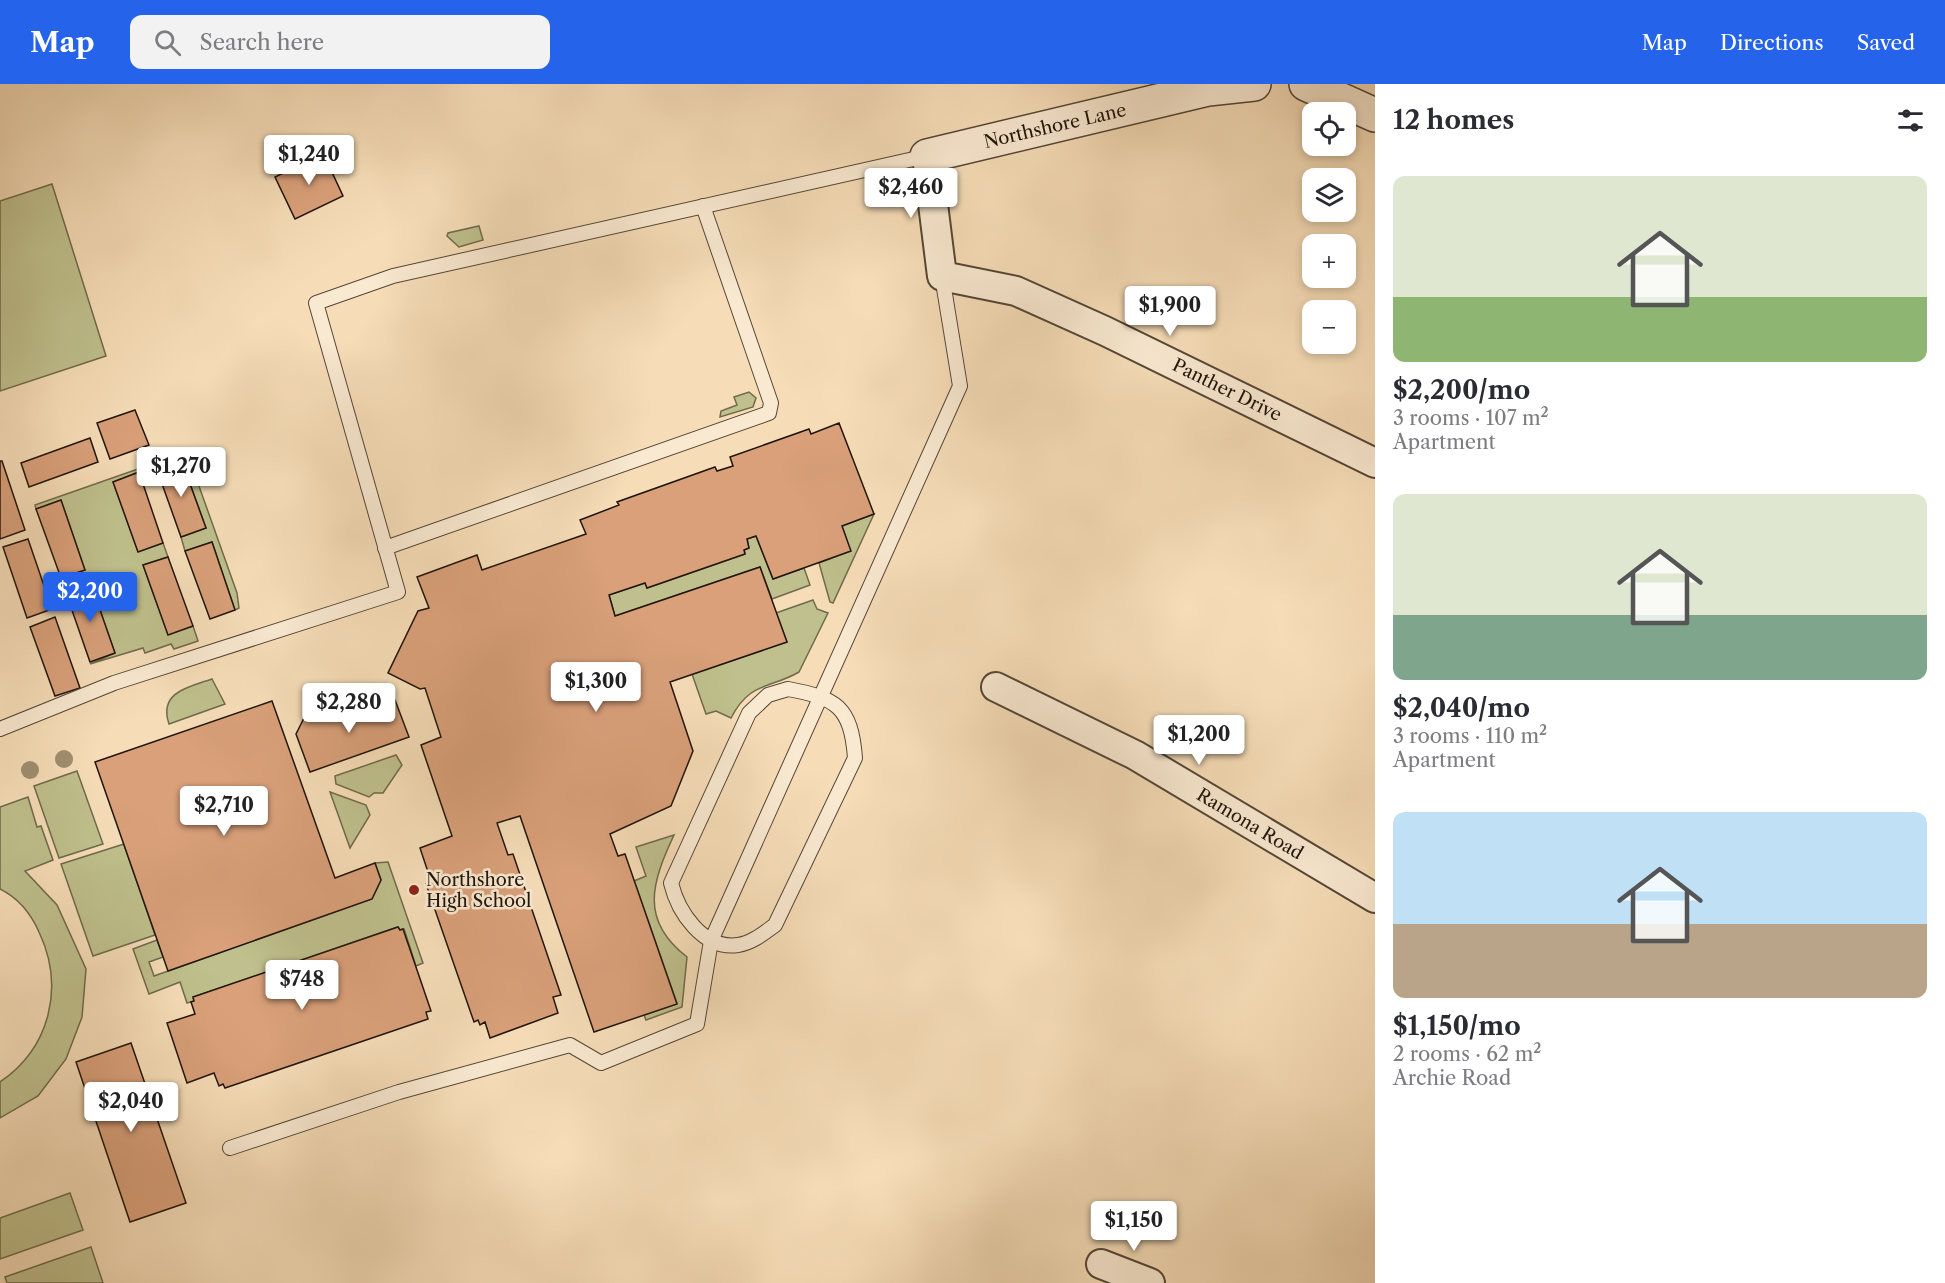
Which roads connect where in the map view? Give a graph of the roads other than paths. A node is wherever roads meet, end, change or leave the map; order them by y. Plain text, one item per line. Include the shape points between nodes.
1 (1254, 84) edge
2 (1306, 84) edge
3 (1375, 115) edge
4 (927, 156) junction
5 (703, 206) junction
6 (942, 276) junction
7 (1375, 463) edge
8 (386, 548) junction
9 (996, 687) dead end
10 (823, 696) junction
11 (0, 729) edge
12 (1375, 898) edge
13 (711, 941) junction
14 (230, 1148) dead end
15 (1101, 1264) dead end
16 (1150, 1283) edge

1 - 4 street, Northshore Lane via 1208,90
2 - 3 street
4 - 5 lane
4 - 6 street
5 - 8 lane via 771,403 769,413
5 - 8 lane via 393,276 316,303
6 - 7 street, Panther Drive via 1016,291
6 - 10 lane via 960,386
8 - 11 lane via 398,592 114,683
9 - 12 street, Ramona Road via 1135,755
10 - 13 lane
10 - 13 lane via 844,714 853,731 855,758 775,925 736,946
10 - 13 lane via 788,689 768,694 749,713 672,883 675,901 686,918
13 - 14 lane via 697,1024 601,1063 570,1045 399,1092
15 - 16 street

